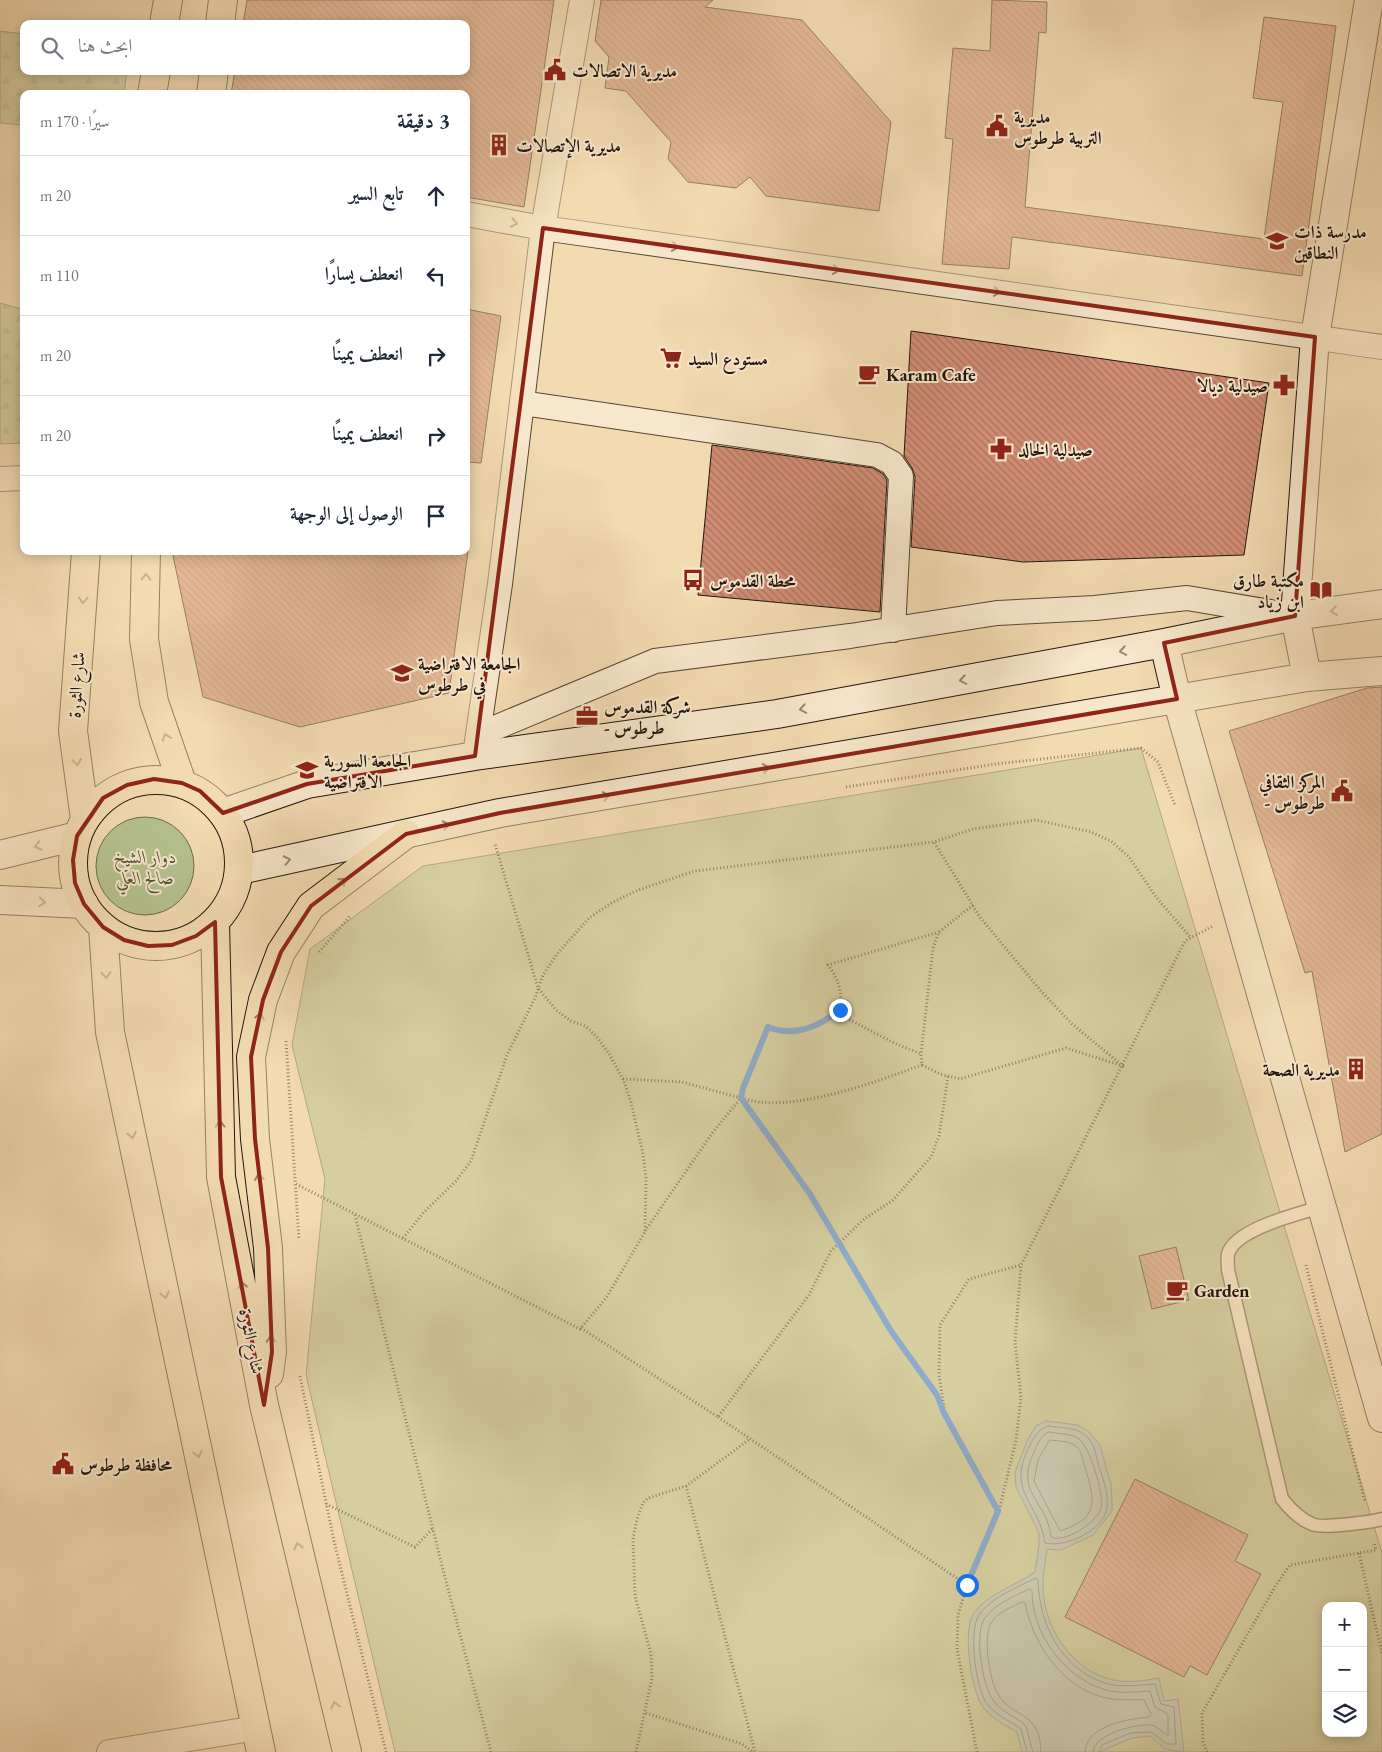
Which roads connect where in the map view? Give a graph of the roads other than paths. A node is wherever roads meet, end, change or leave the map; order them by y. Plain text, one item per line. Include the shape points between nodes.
1 (168, 0) edge
2 (224, 0) edge
3 (582, 0) edge
4 (1369, 0) edge
5 (165, 20) edge
6 (221, 20) edge
7 (155, 75) edge
8 (213, 75) edge
9 (153, 90) edge
10 (212, 90) edge
11 (470, 215) edge
12 (543, 228) junction
13 (1315, 337) junction
14 (1382, 348) edge
15 (522, 403) junction
16 (20, 478) edge
17 (0, 479) edge
18 (86, 555) edge
19 (146, 555) edge
20 (1382, 604) edge
21 (1295, 616) junction
22 (893, 630) junction
23 (1164, 643) junction
24 (1382, 671) edge
25 (1307, 677) junction
26 (1177, 699) junction
27 (476, 745) junction
28 (182, 783) junction
29 (224, 813) junction
30 (81, 828) junction
31 (406, 834) junction
32 (0, 855) edge
33 (240, 870) junction
34 (0, 900) edge
35 (84, 904) junction
36 (215, 922) junction
37 (103, 927) junction
38 (1321, 1208) junction
39 (264, 1405) junction
40 (1382, 1418) edge
41 (1376, 1521) edge
42 (259, 1740) edge
43 (109, 1752) edge
44 (347, 1752) edge

1 - 5 main road
2 - 6 main road
3 - 12 street
4 - 13 main road
7 - 9 main road
8 - 10 main road
11 -> 12 street
12 -> 13 street
12 - 15 street
13 - 14 street
13 - 21 main road
15 - 22 street via 876,455 892,463 901,476
15 - 27 street
16 - 17 street
18 -> 30 main road, شارع الثورة via 73,731
28 -> 19 main road via 154,702 144,640
20 -> 21 main road
21 - 22 street via 1187,598 1095,608 997,613
21 - 23 main road
21 - 25 main road
22 - 27 street via 655,661
23 - 26 main road
23 -> 27 main road via 777,714
24 - 25 main road
25 - 26 main road
31 -> 26 main road via 500,813
26 - 38 main road
27 - 29 main road via 307,784
28 - 29 main road via 200,791
28 - 30 main road via 154,779 127,785 103,798
29 - 33 main road via 238,843
30 -> 32 main road
30 - 35 main road via 73,860 74,875
33 -> 31 main road
39 -> 31 main road via 272,1352 268,1248 254,1139 251,1057 263,1000 281,952 312,906
33 - 36 main road via 228,906
34 -> 35 main road
35 - 37 main road
36 - 37 main road via 196,936 172,945 148,946 124,940
39 -> 36 main road, شارع الثورة via 221,1177
37 -> 42 main road via 110,1032
38 - 40 main road
38 - 41 lane via 1237,1240 1228,1254 1228,1270 1282,1499 1292,1512 1313,1526
44 -> 39 main road, شارع الثورة
42 - 43 street

